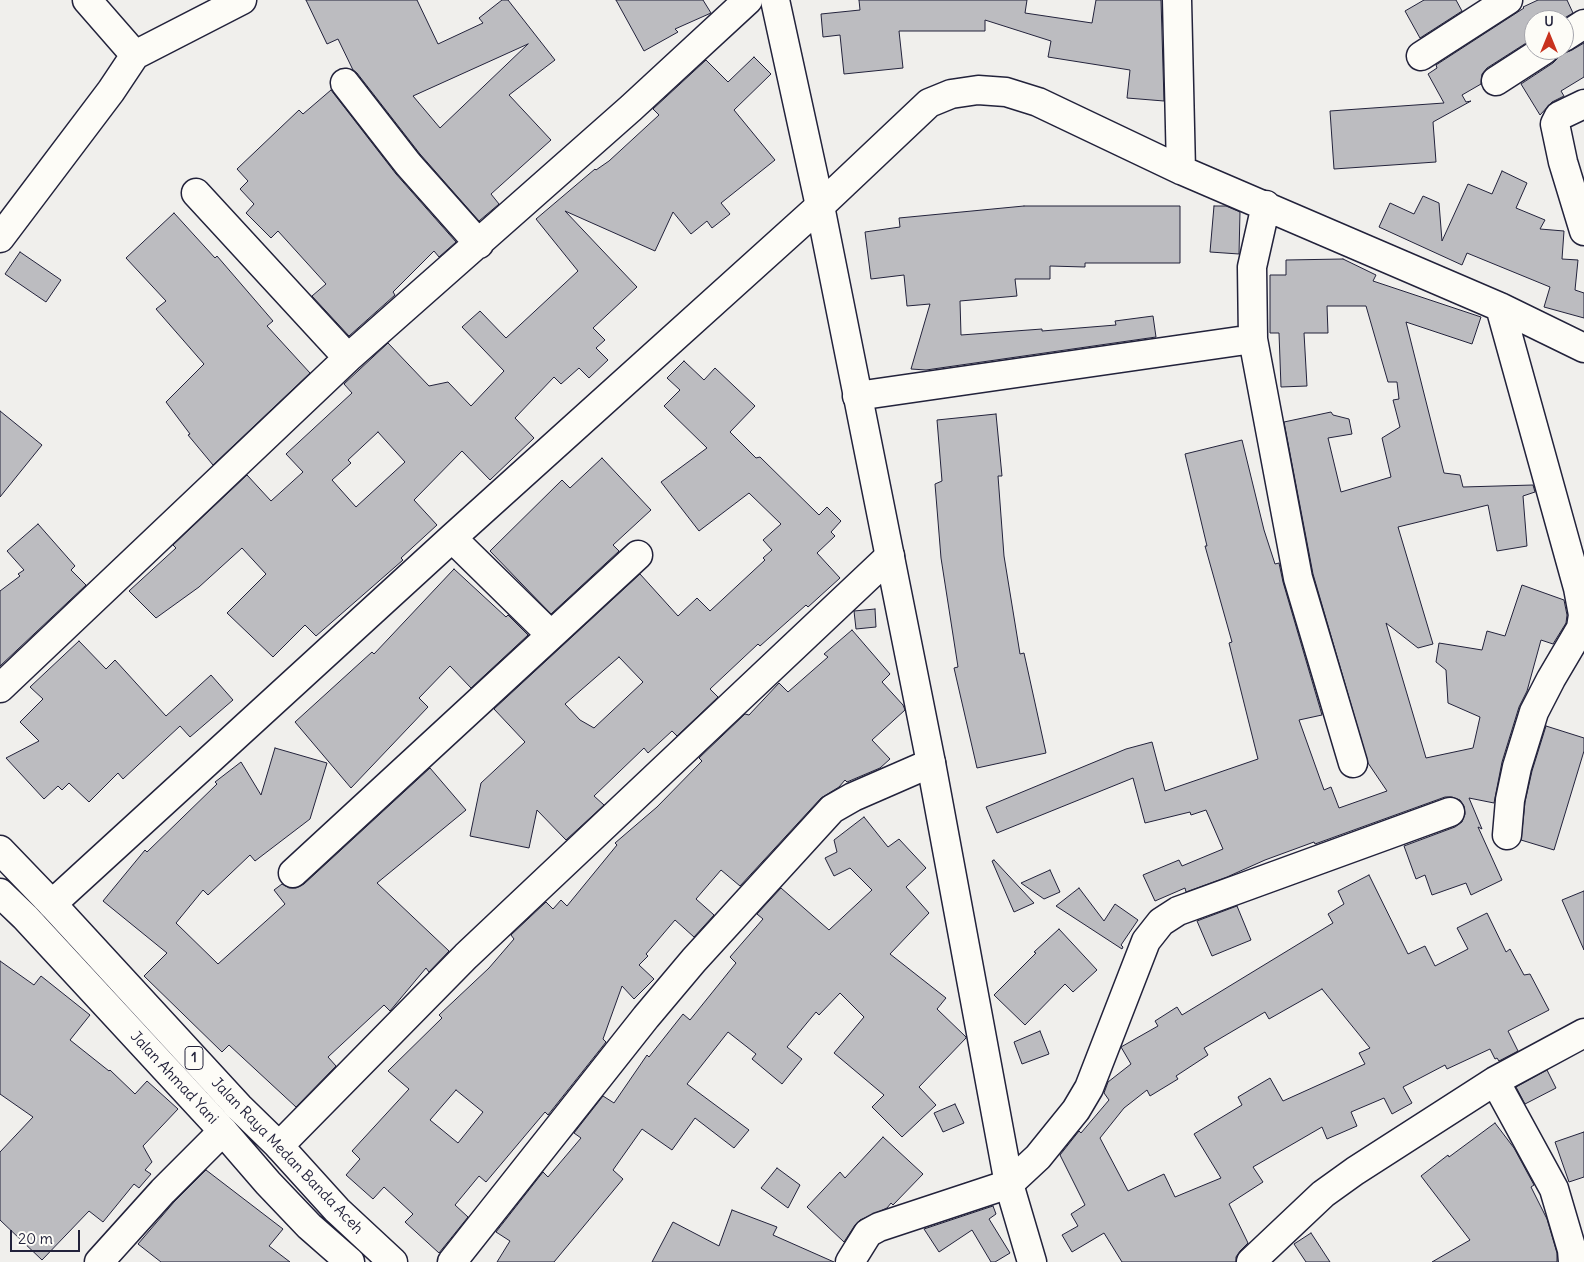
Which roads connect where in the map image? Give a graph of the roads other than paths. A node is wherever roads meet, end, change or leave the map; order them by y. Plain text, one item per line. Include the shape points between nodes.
1 (87, 0) edge
2 (242, 0) edge
3 (748, 0) edge
4 (775, 0) edge
5 (1177, 0) edge
6 (1508, 0) edge
7 (135, 55) junction
8 (1421, 56) dead end
9 (1529, 60) edge
10 (1496, 81) dead end
11 (345, 83) dead end
12 (1584, 104) edge
13 (1181, 170) junction
14 (196, 192) dead end
15 (1266, 205) junction
16 (820, 206) junction
17 (1584, 231) edge
18 (0, 238) edge
19 (479, 244) junction
20 (1500, 307) junction
21 (1253, 340) junction
22 (1584, 348) edge
23 (348, 358) junction
24 (857, 396) junction
25 (452, 538) junction
26 (638, 555) dead end
27 (890, 556) junction
28 (551, 635) junction
29 (0, 688) edge
30 (930, 763) junction
31 (1353, 764) dead end
32 (1450, 812) dead end
33 (1507, 835) dead end
34 (0, 850) edge
35 (293, 873) dead end
36 (0, 893) edge
37 (52, 904) junction
38 (1584, 1033) edge
39 (1495, 1081) junction
40 (223, 1130) junction
41 (279, 1146) junction
42 (1008, 1184) junction
43 (99, 1262) edge
44 (350, 1262) edge
45 (393, 1262) edge
46 (452, 1262) edge
47 (850, 1262) edge
48 (1032, 1262) edge
49 (1251, 1262) edge
50 (1573, 1262) edge

1 - 7 street
2 - 7 street
3 - 19 street
4 - 16 street
5 - 13 street
6 - 8 street
7 - 18 street
9 - 10 street
11 - 19 street via 408,164
12 - 17 street via 1559,116 1555,124
13 - 15 street
13 - 16 street via 1038,102 1006,92 978,90 951,94 929,103
14 - 23 street
15 - 20 street
15 - 21 street via 1252,267
16 - 24 street
16 - 25 street
19 - 23 street
20 - 22 street
20 - 33 street via 1583,615 1581,628 1534,712 1517,767
21 - 24 street
21 - 31 street via 1298,578
23 - 29 street
24 - 27 street
25 - 28 street
25 - 37 street
26 - 28 street
27 - 30 street
27 - 41 street via 466,956
28 - 35 street
30 - 42 street
30 - 46 street via 832,809 646,1017
32 - 42 street via 1178,911 1161,922 1146,941 1083,1099 1038,1158
34 - 37 street, Jalan Raya Medan Banda Aceh / 1
36 - 40 street, Jalan Ahmad Yani / 1
37 - 41 street, Jalan Raya Medan Banda Aceh / 1
38 - 39 street
39 - 49 street via 1354,1171 1323,1194
39 - 50 street via 1554,1189
40 - 43 street
40 - 44 street, Jalan Ahmad Yani / 1 via 309,1226
41 - 45 street, Jalan Raya Medan Banda Aceh / 1 via 338,1210
42 - 47 street via 879,1227 868,1233
42 - 48 street

